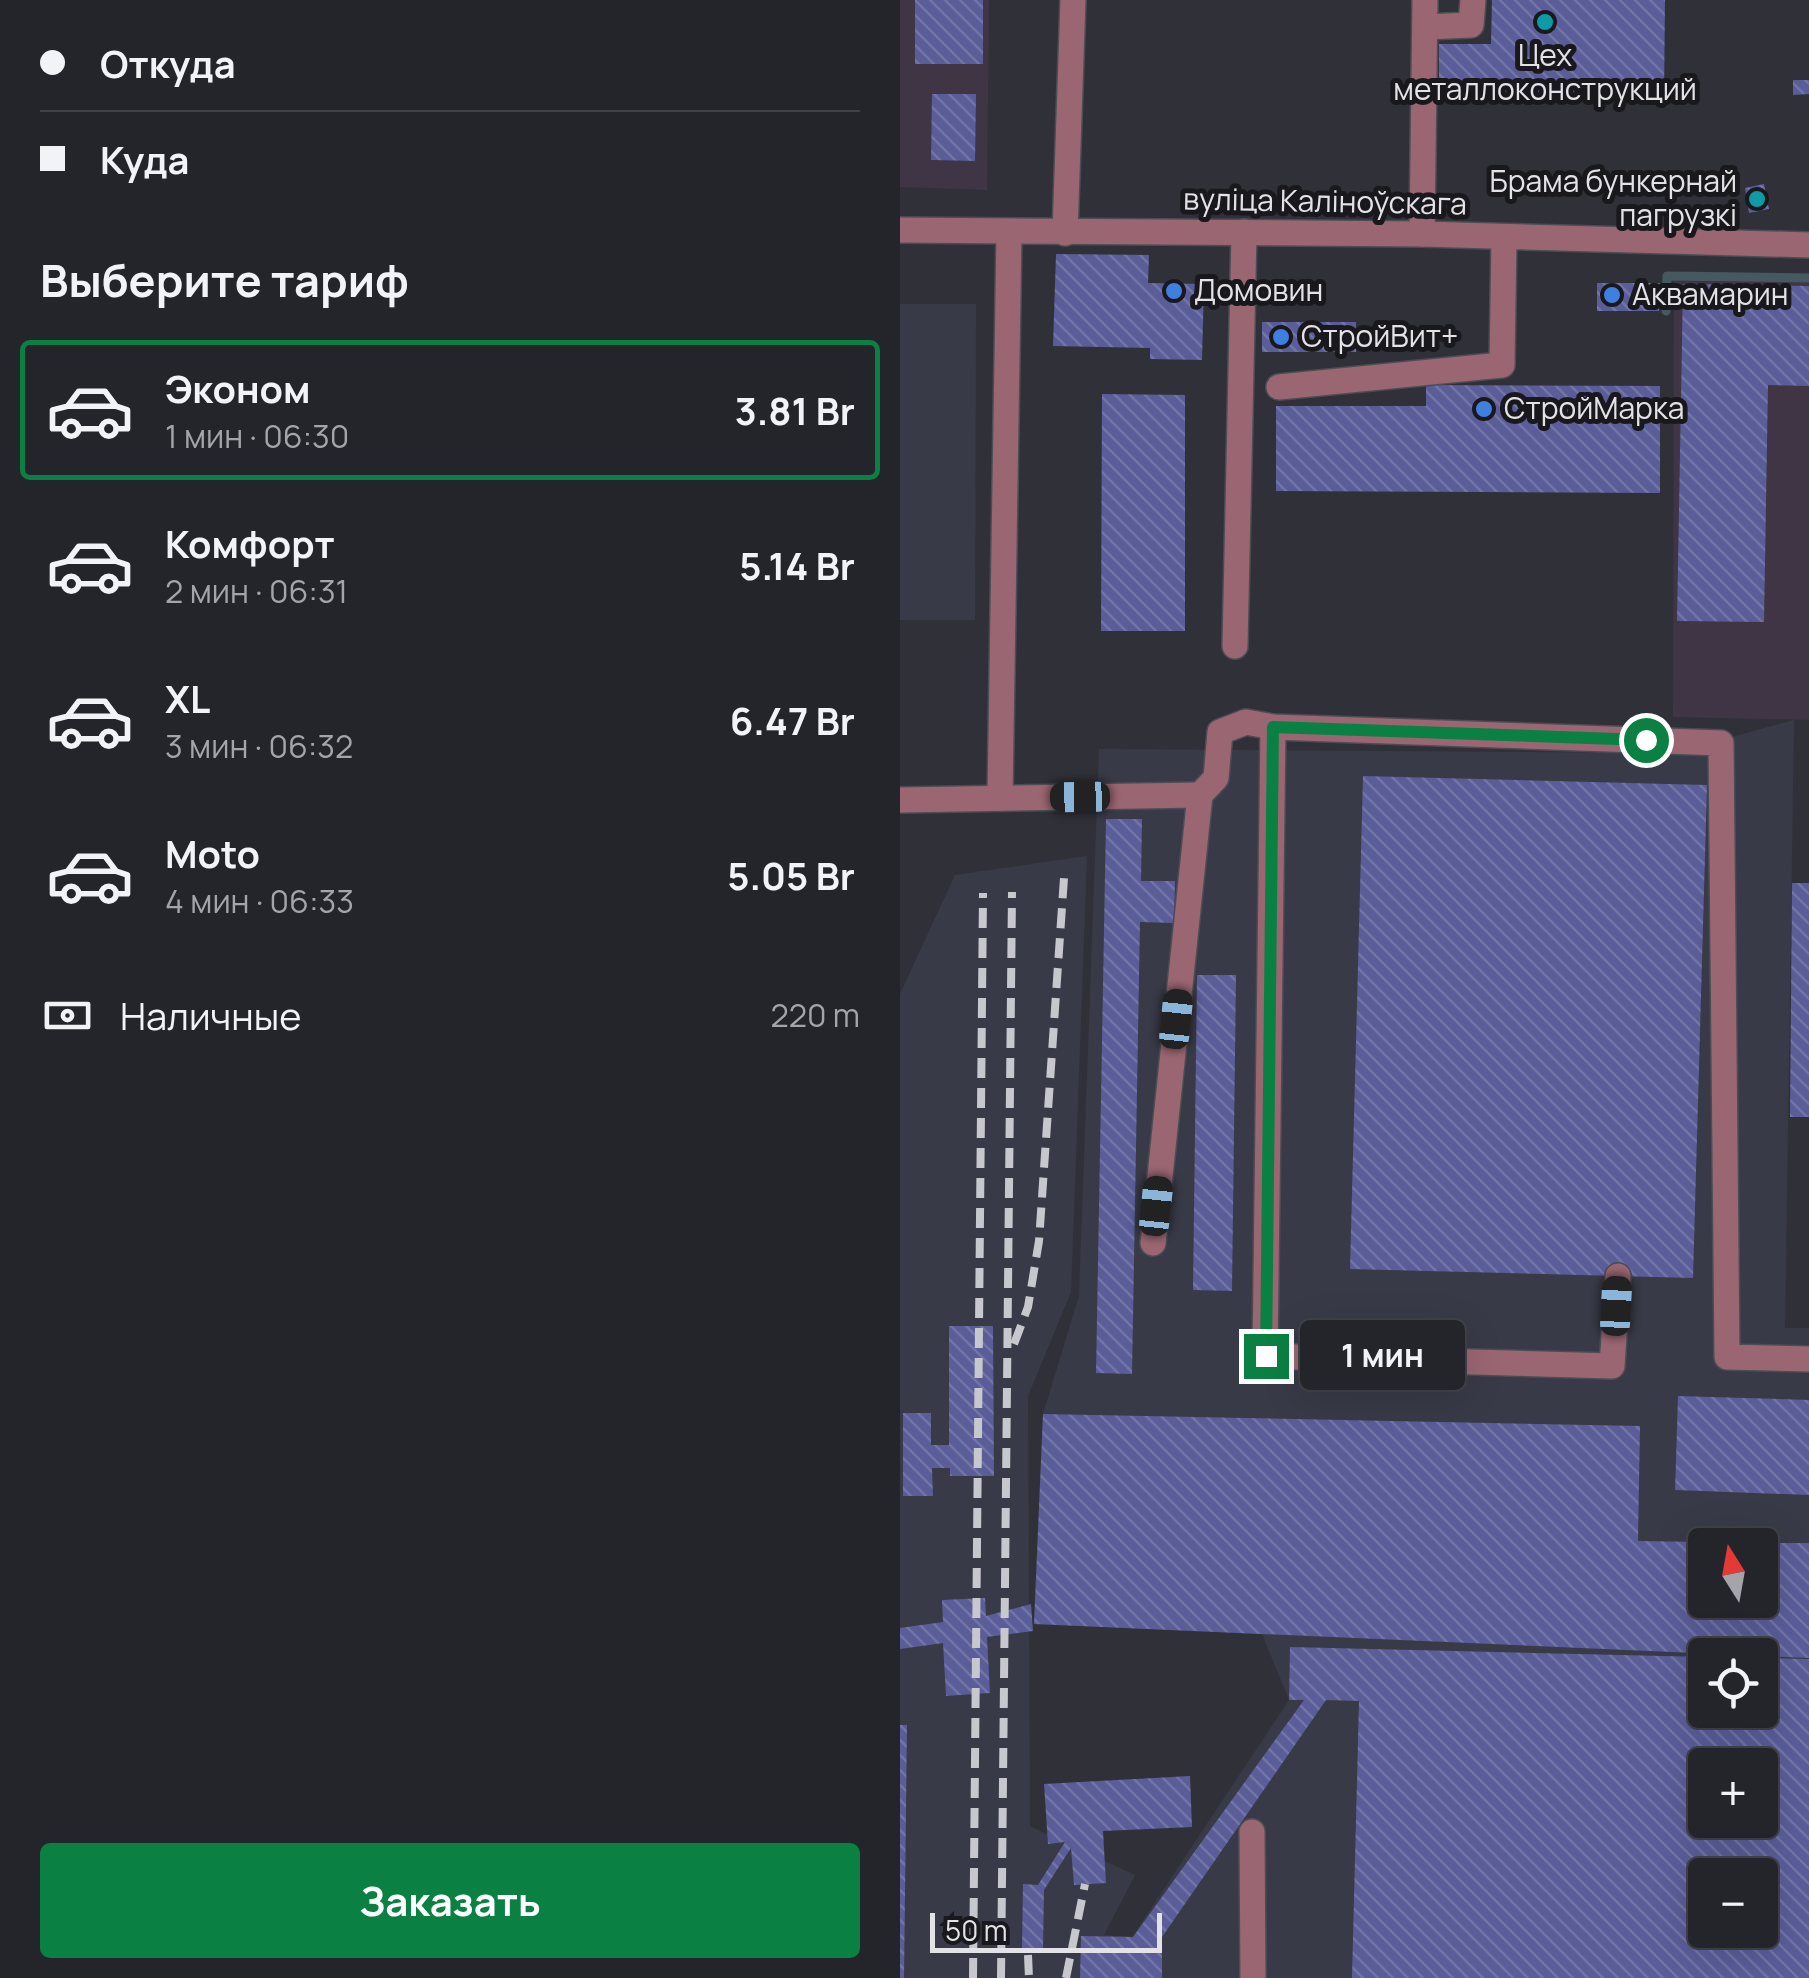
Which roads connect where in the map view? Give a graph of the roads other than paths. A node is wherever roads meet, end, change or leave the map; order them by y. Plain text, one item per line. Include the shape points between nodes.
1 (1073, 0) edge
2 (1425, 0) edge
3 (1472, 0) edge
4 (1424, 27) junction
5 (900, 230) edge
6 (1244, 232) junction
7 (1010, 233) junction
8 (1065, 233) junction
9 (1422, 234) junction
10 (1504, 238) junction
11 (1809, 245) edge
12 (1279, 387) dead end
13 (1235, 646) dead end
14 (1273, 727) junction
15 (1200, 795) junction
16 (1000, 798) junction
17 (900, 800) edge
18 (1152, 1243) dead end
19 (1618, 1276) dead end
20 (1809, 1359) edge
21 (1252, 1832) dead end
22 (1252, 1978) edge

1 - 8 lane
2 - 4 lane
3 - 4 lane via 1471,24
4 - 9 lane
5 - 7 lane, вуліца Каліноўскага
6 - 8 lane, вуліца Каліноўскага
6 - 9 lane, вуліца Каліноўскага
6 - 13 lane
7 - 8 lane, вуліца Каліноўскага
7 - 16 lane
9 - 10 lane, вуліца Каліноўскага
10 - 11 lane, вуліца Каліноўскага
10 - 12 lane via 1502,364
14 - 15 lane via 1246,722 1220,732 1216,778
14 - 19 lane via 1266,1356 1612,1366
14 - 20 lane via 1721,743 1726,1356
15 - 16 lane
15 - 18 lane
16 - 17 lane
21 - 22 lane

